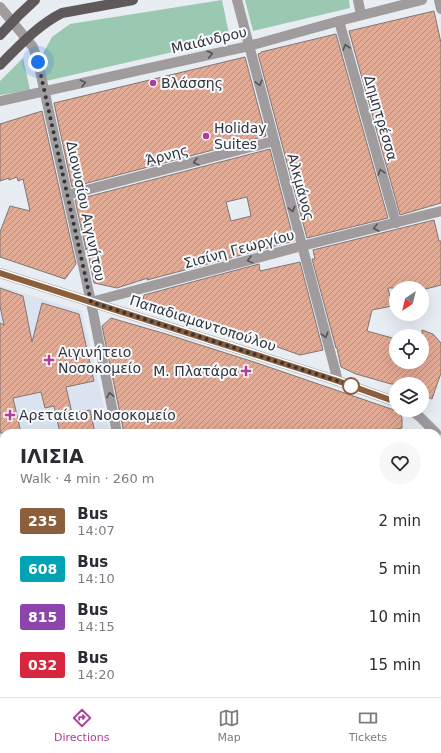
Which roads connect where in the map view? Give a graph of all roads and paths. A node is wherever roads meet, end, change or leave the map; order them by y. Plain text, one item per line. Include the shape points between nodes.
1 (35, 0) edge
2 (133, 0) edge
3 (237, 0) edge
4 (358, 0) edge
5 (422, 0) edge
6 (439, 0) edge
7 (0, 7) edge
8 (441, 9) edge
9 (361, 15) junction
10 (339, 21) junction
11 (13, 22) junction
12 (0, 35) edge
13 (27, 38) junction
14 (249, 46) junction
15 (0, 65) edge
16 (45, 91) junction
17 (0, 101) edge
18 (274, 141) junction
19 (68, 195) junction
20 (441, 211) edge
21 (396, 223) junction
22 (302, 246) junction
23 (0, 273) edge
24 (91, 302) junction
25 (338, 381) junction
26 (389, 399) edge
27 (420, 417) edge
28 (116, 429) edge
29 (433, 429) edge

1 - 11 main road
2 - 13 main road via 62,13
3 - 14 street, Αλκμάνος
4 - 9 street
5 - 9 street, Μαιάνδρου
6 - 8 street
7 - 11 street, Διονυσίου Αιγινήτου
9 - 10 street, Μαιάνδρου
10 - 14 street, Μαιάνδρου
21 -> 10 street, Δημητρέσσα
11 - 12 main road
11 - 13 street, Διονυσίου Αιγινήτου
13 - 15 main road
13 - 16 street, Διονυσίου Αιγινήτου via 34,47
16 -> 14 street, Μαιάνδρου
14 -> 18 street, Αλκμάνος
16 - 17 street, Μαιάνδρου
16 - 19 street, Διονυσίου Αιγινήτου
18 -> 19 street, Άρνης
18 -> 22 street, Αλκμάνος
19 - 24 street, Διονυσίου Αιγινήτου
20 - 21 street, Σισίνη Γεωργίου
21 -> 22 street, Σισίνη Γεωργίου
22 -> 24 street, Σισίνη Γεωργίου
22 -> 25 street, Αλκμάνος
23 - 24 street, Παπαδιαμαντοπούλου
24 - 25 street, Παπαδιαμαντοπούλου
28 -> 24 street, Διονυσίου Αιγινήτου
25 - 26 street, Παπαδιαμαντοπούλου
27 - 29 street

